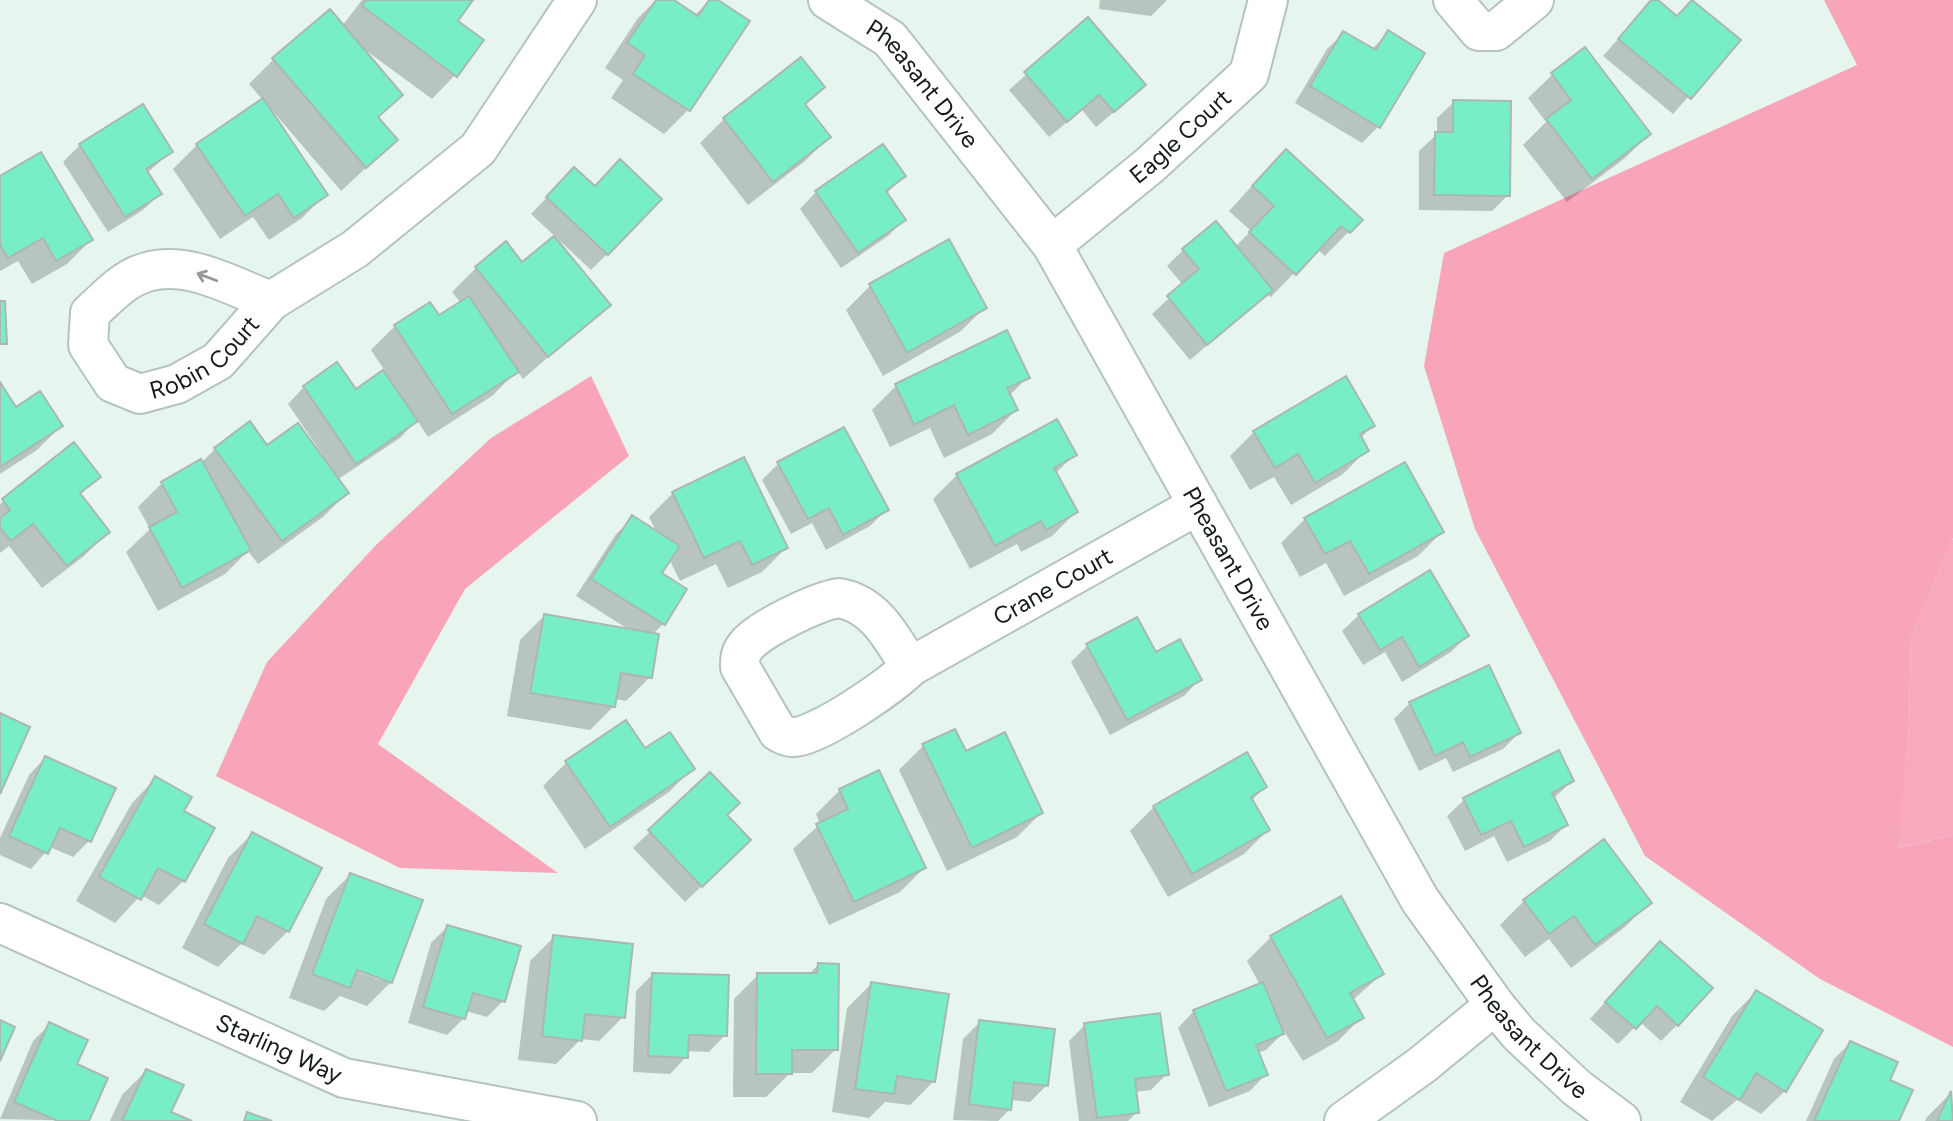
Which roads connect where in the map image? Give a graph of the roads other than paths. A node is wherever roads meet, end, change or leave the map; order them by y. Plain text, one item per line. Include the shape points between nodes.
1 (577, 0) edge
2 (828, 0) edge
3 (1268, 0) edge
4 (1453, 0) edge
5 (1534, 0) edge
6 (1052, 246) junction
7 (271, 302) dead end
8 (1198, 505) junction
9 (910, 667) dead end
10 (0, 923) edge
11 (1495, 1005) junction
12 (577, 1121) edge
13 (1344, 1121) edge
14 (1621, 1121) edge

1 - 7 street, Robin Court via 478,149 355,249
2 - 6 street, Pheasant Drive via 890,39
3 - 6 street, Eagle Court via 1249,74
4 - 5 street via 1479,31 1496,31
6 - 8 street, Pheasant Drive
8 - 9 street, Crane Court
8 - 11 street, Pheasant Drive via 1420,900
10 - 12 street, Starling Way via 344,1078
11 - 13 street
11 - 14 street, Pheasant Drive via 1546,1061

